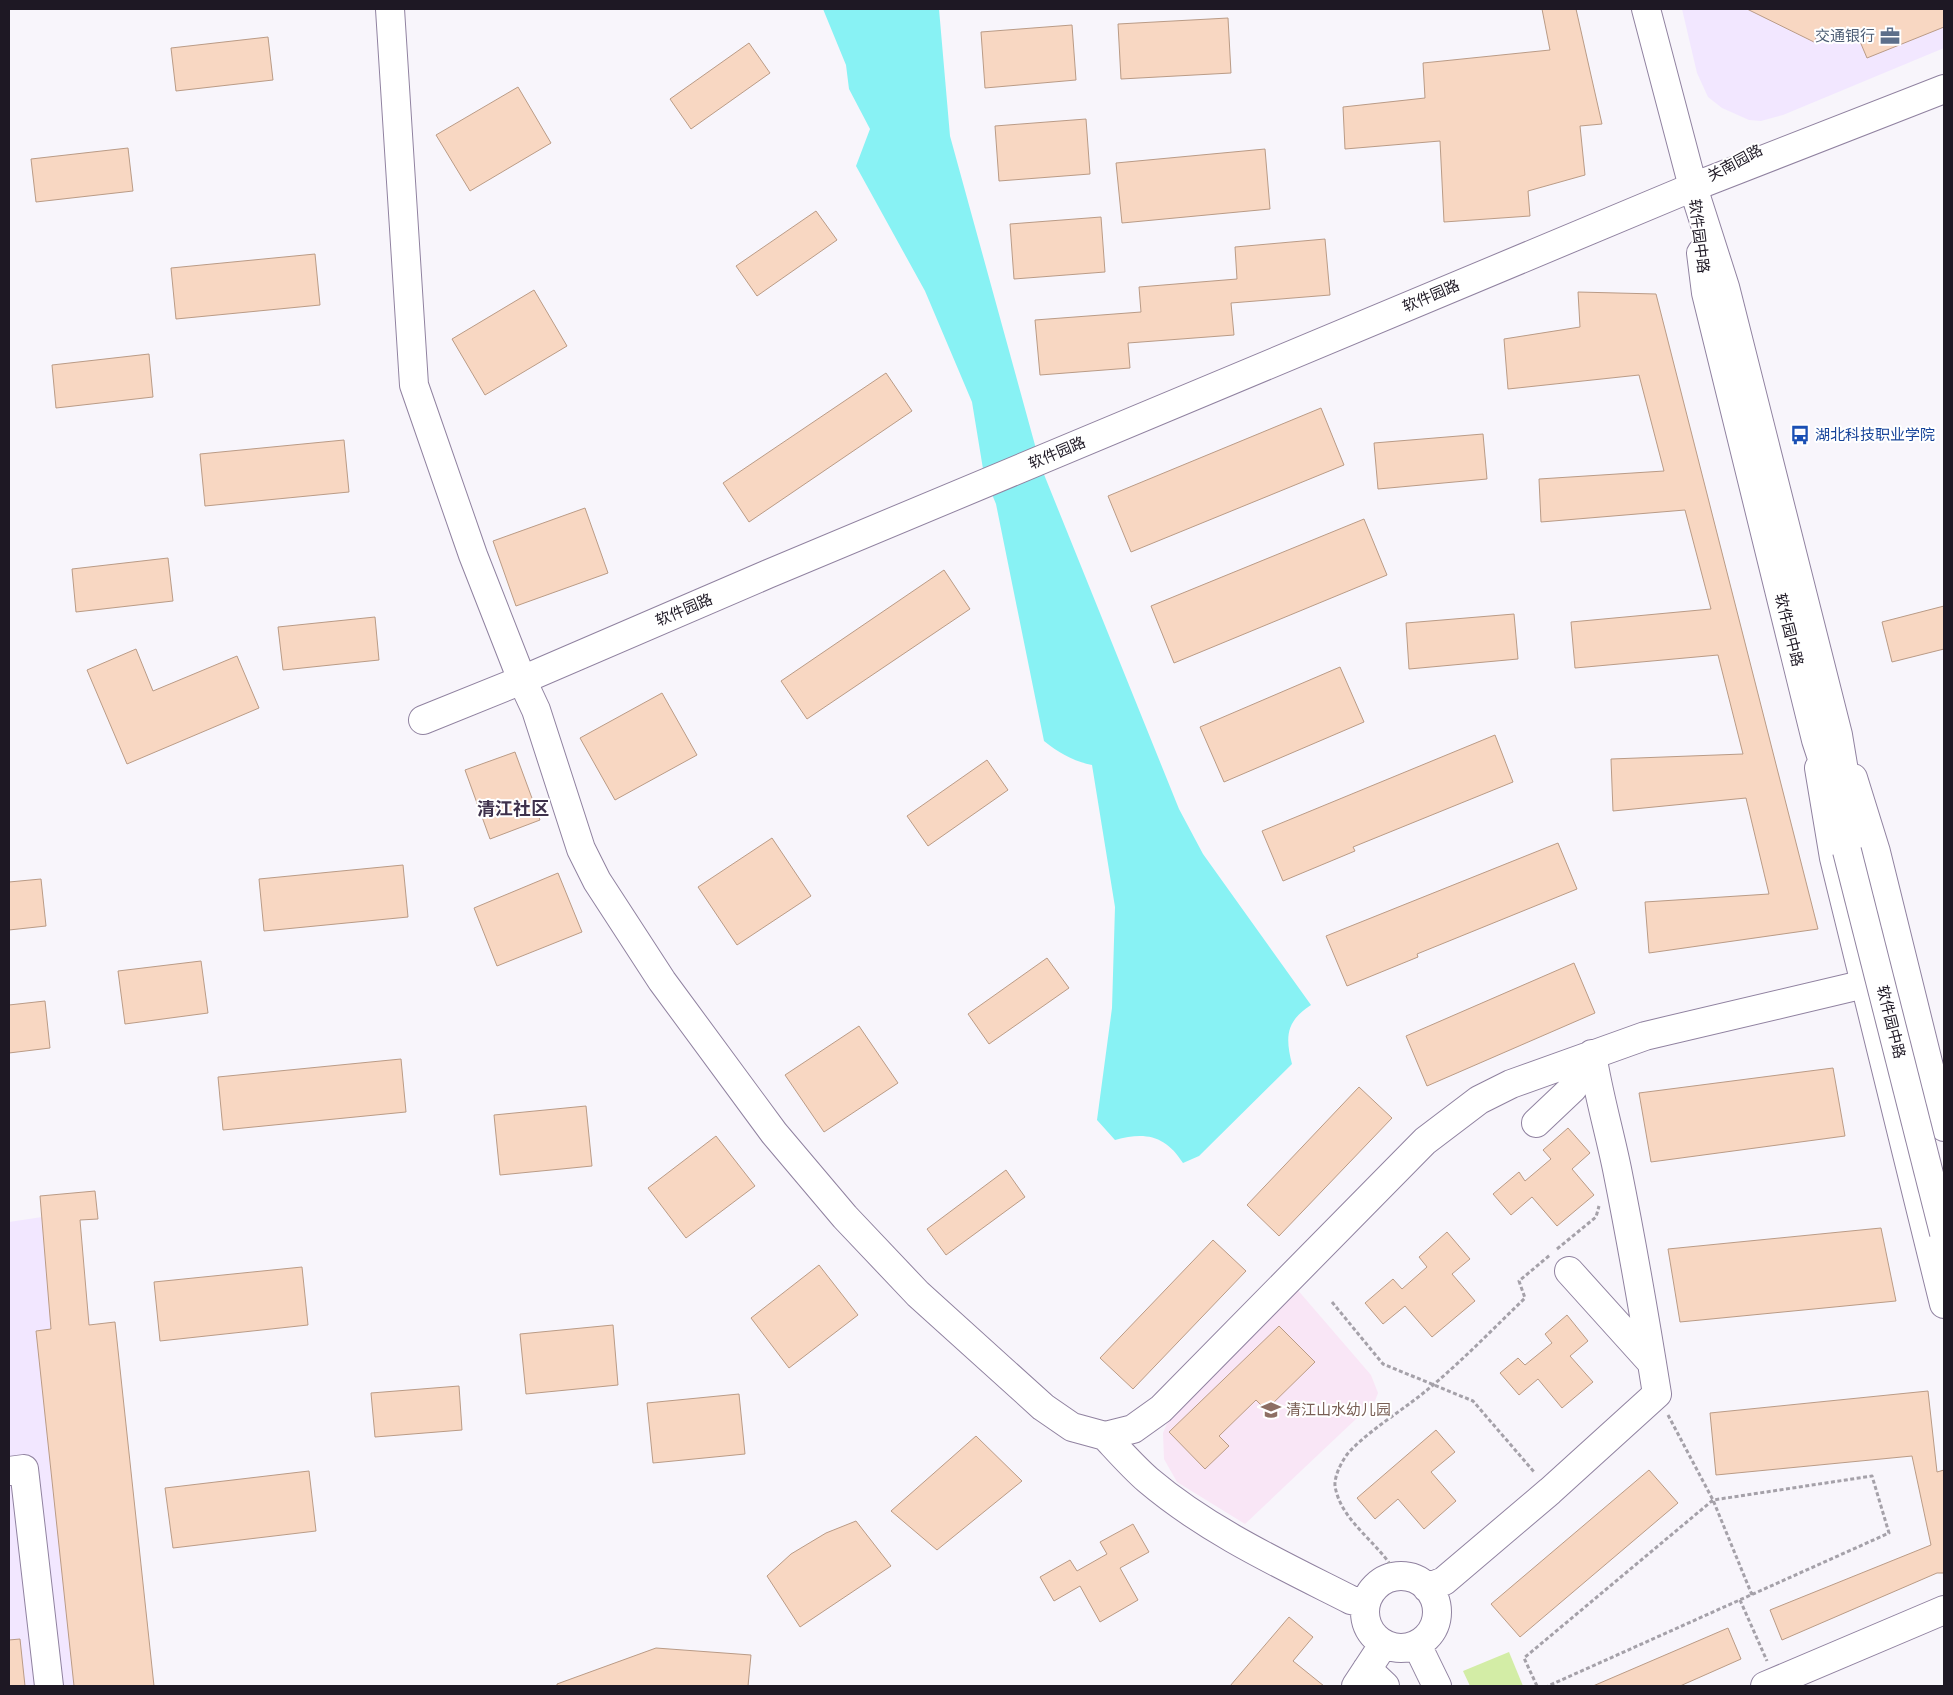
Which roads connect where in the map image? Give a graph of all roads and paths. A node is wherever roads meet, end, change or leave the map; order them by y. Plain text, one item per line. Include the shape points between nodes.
1 (390, 9) edge
2 (1646, 9) edge
3 (1944, 72) edge
4 (1944, 89) edge
5 (1693, 187) junction
6 (522, 680) junction
7 (422, 720) dead end
8 (1827, 738) junction
9 (1852, 850) junction
10 (1865, 984) junction
11 (1933, 1033) edge
12 (1592, 1054) junction
13 (1536, 1123) dead end
14 (1944, 1124) edge
15 (1901, 1131) junction
16 (1944, 1193) edge
17 (1601, 1199) dead end
18 (1944, 1233) edge
19 (1569, 1271) dead end
20 (1332, 1302) dead end
21 (1944, 1304) edge
22 (1652, 1363) junction
23 (1434, 1385) junction
24 (1657, 1394) junction
25 (1105, 1436) junction
26 (9, 1471) edge
27 (1550, 1491) junction
28 (1713, 1500) junction
29 (1397, 1576) junction
30 (1427, 1588) junction
31 (1752, 1595) junction
32 (1740, 1600) junction
33 (1365, 1604) junction
34 (1944, 1610) edge
35 (1383, 1645) junction
36 (1417, 1645) junction
37 (1369, 1680) edge
38 (1770, 1684) edge
39 (49, 1686) edge
40 (1436, 1686) edge
41 (1537, 1686) edge
42 (1548, 1686) edge

1 - 6 street via 414,385 472,555
2 - 5 street, 软件园中路
3 - 5 street, 关南园路 via 1762,148
4 - 5 street, 关南园路
5 - 6 street, 软件园路
5 - 8 street, 软件园中路 via 1706,293
6 - 7 street, 软件园路
6 - 25 street via 536,710 581,849 597,881 662,981 774,1133 845,1217 918,1294 1042,1407 1072,1427
8 - 9 street, 软件园中路 via 1835,799
8 - 10 street via 1824,802 1834,858
8 - 11 street via 1876,852
9 - 16 street, 软件园中路
9 - 18 street, 软件园中路, bridge
10 - 12 street via 1645,1036
10 - 15 street
11 - 14 street
12 - 13 street via 1573,1088
12 - 22 street via 1622,1195
12 - 25 street via 1511,1084 1453,1118 1425,1141 1160,1409 1133,1429
14 - 15 street via 1937,1148 1929,1152 1919,1152 1911,1146
15 - 21 street
17 - 23 path via 1596,1217 1519,1281 1525,1298
19 - 22 street
20 - 23 path via 1383,1364
22 - 24 street
23 - 27 path via 1473,1401
23 - 29 path via 1351,1449 1340,1467 1335,1484 1340,1504 1390,1562
24 - 27 street
24 - 28 path
25 - 33 street via 1147,1479 1197,1516 1268,1558
26 - 39 street via 24,1469
27 - 30 street via 1444,1580
28 - 31 path
28 - 31 path via 1872,1476 1889,1533
28 - 41 path via 1524,1658
29 - 30 street via 1414,1579
29 - 33 street via 1377,1585
30 - 36 street via 1435,1602 1436,1619 1430,1634
31 - 32 path
32 - 38 path
32 - 42 path
33 - 35 street via 1367,1627
34 - 38 street
35 - 36 street via 1394,1648
35 - 37 street
36 - 40 street

